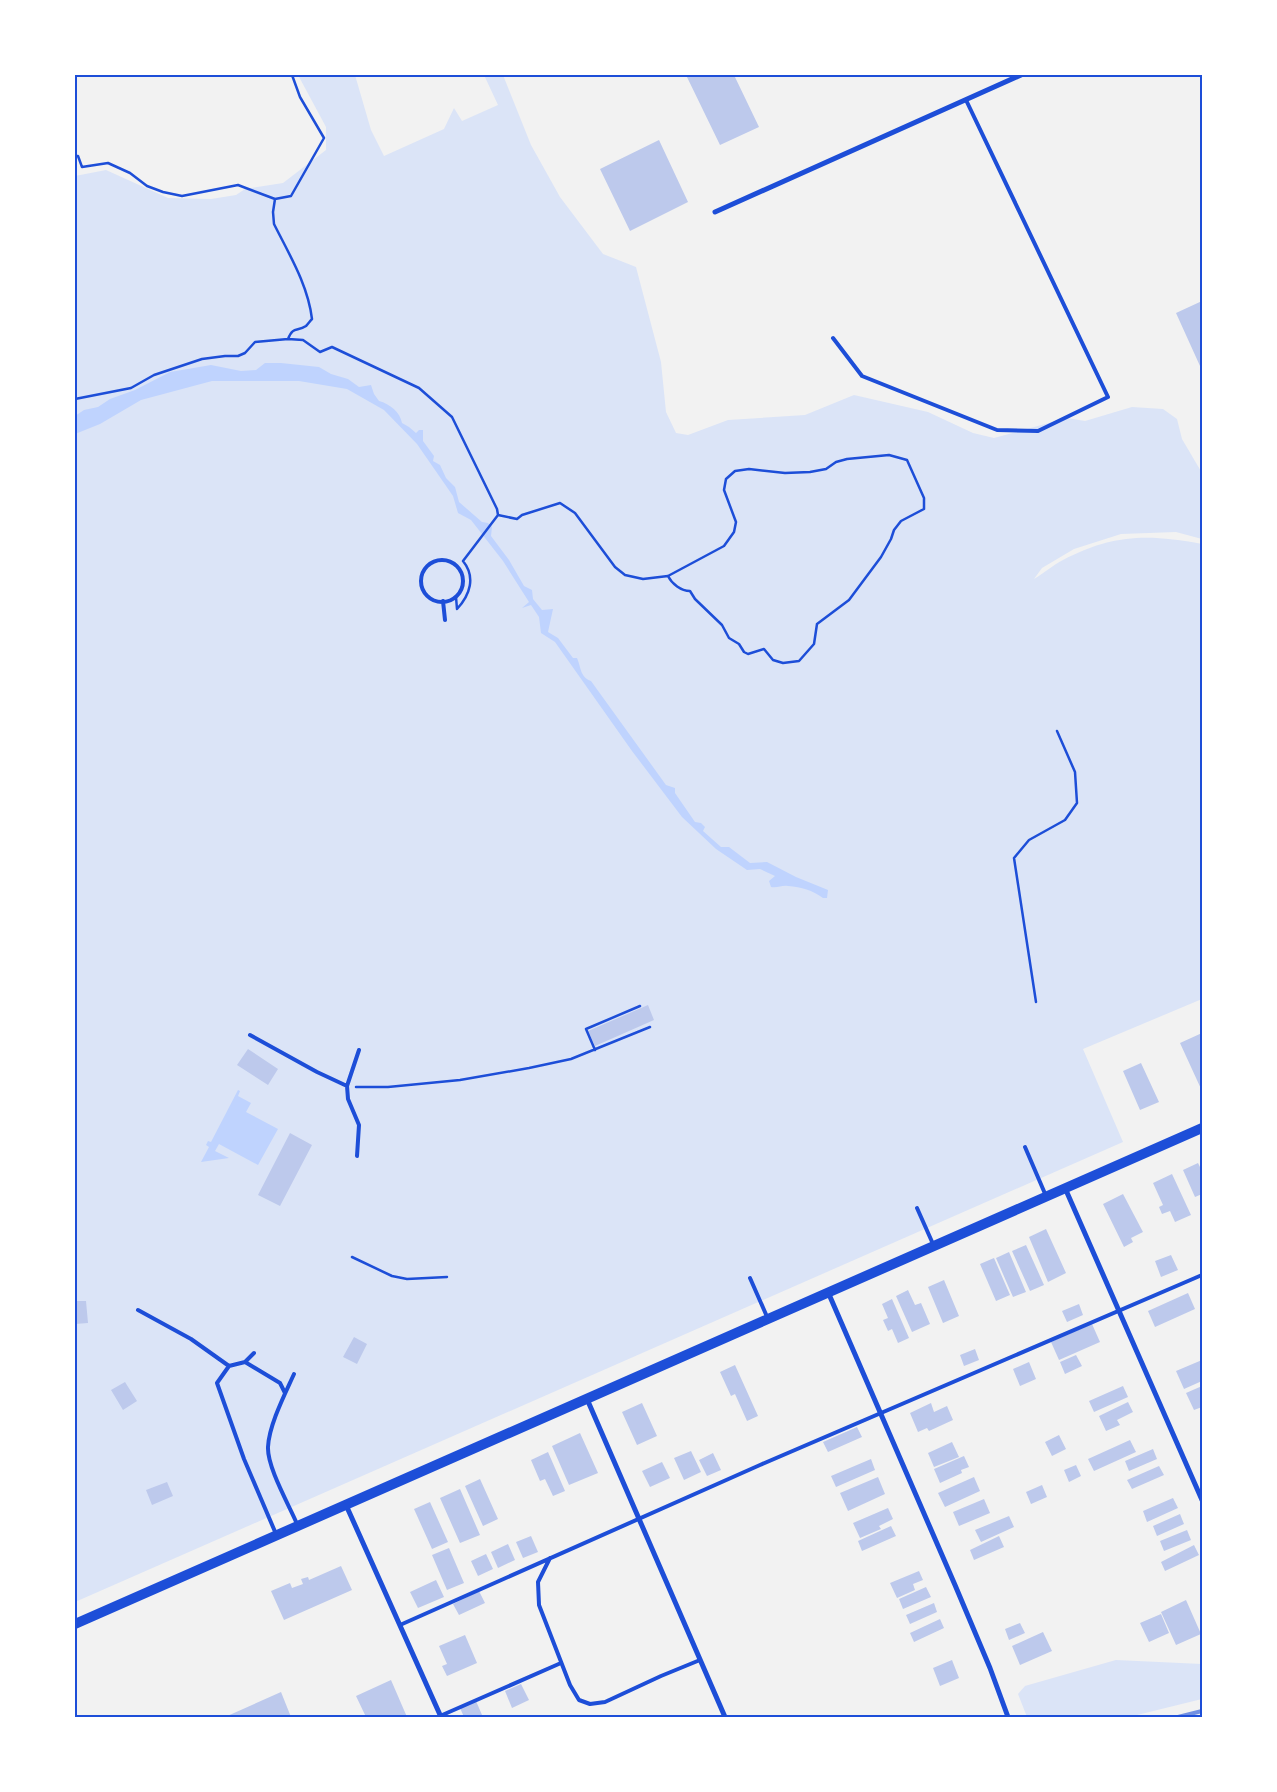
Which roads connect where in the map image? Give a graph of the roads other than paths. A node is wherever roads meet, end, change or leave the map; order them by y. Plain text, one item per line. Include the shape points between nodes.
1 (1021, 75) edge
2 (966, 100) junction
3 (715, 212) dead end
4 (833, 338) dead end
5 (443, 601) junction
6 (444, 620) dead end
7 (250, 1035) dead end
8 (359, 1050) dead end
9 (347, 1086) junction
10 (1202, 1128) edge
11 (1024, 1148) dead end
12 (357, 1156) dead end
13 (1065, 1188) junction
14 (1046, 1196) junction
15 (917, 1208) dead end
16 (934, 1246) junction
17 (1202, 1275) edge
18 (750, 1278) dead end
19 (828, 1292) junction
20 (138, 1310) dead end
21 (1119, 1310) junction
22 (768, 1319) junction
23 (254, 1353) dead end
24 (245, 1362) junction
25 (229, 1366) junction
26 (294, 1374) dead end
27 (286, 1393) junction
28 (586, 1399) junction
29 (880, 1413) junction
30 (1202, 1500) edge
31 (346, 1505) junction
32 (639, 1519) junction
33 (298, 1526) junction
34 (277, 1536) junction
35 (550, 1558) junction
36 (75, 1624) edge
37 (400, 1625) junction
38 (700, 1660) junction
39 (561, 1663) junction
40 (440, 1716) edge
41 (725, 1717) edge
42 (1008, 1717) edge

1 - 2 street
2 - 3 street
2 - 4 lane via 1108,397 1038,430 996,430 862,376
5 - 5 lane via 430,597 422,586 423,573 438,560 452,562 461,572 462,585 456,597
5 - 6 lane
7 - 9 lane
8 - 9 lane
9 - 12 lane via 348,1099 359,1125
10 - 13 main road
11 - 14 lane
13 - 14 main road
13 - 21 street
14 - 16 main road
15 - 16 lane
16 - 19 main road
17 - 21 lane
18 - 22 lane
19 - 22 main road
19 - 29 street
20 - 25 lane via 191,1339
21 - 29 lane
21 - 30 street
22 - 28 main road
23 - 24 lane
24 - 25 lane
24 - 27 lane via 280,1383
25 - 34 lane via 217,1383
26 - 27 lane
27 - 33 lane via 276,1414 268,1448 273,1470
28 - 31 main road
28 - 32 street
29 - 32 lane
29 - 42 street via 959,1594
31 - 33 main road
31 - 37 street
32 - 35 lane
32 - 38 street
33 - 34 main road
34 - 36 main road
35 - 37 lane
35 - 39 lane via 538,1582 538,1604
37 - 40 street
38 - 39 lane via 605,1702 590,1704 579,1700
38 - 41 street
39 - 40 lane

